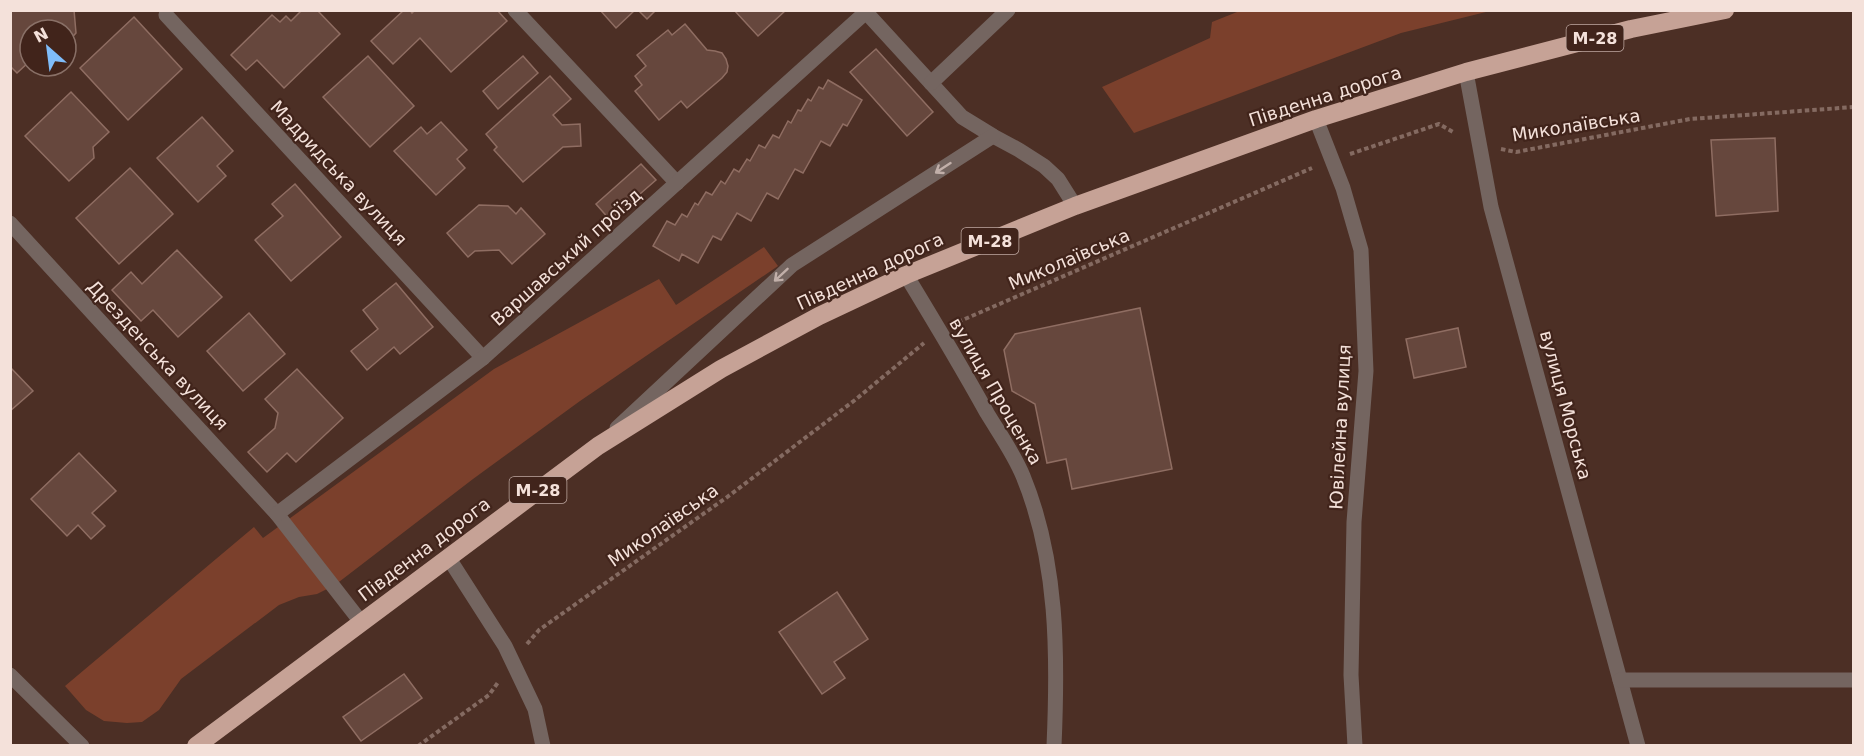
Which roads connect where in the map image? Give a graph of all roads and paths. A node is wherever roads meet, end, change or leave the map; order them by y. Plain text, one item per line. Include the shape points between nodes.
1 (515, 10) edge
2 (1008, 10) edge
3 (1725, 10) edge
4 (865, 11) edge
5 (166, 15) dead end
6 (1466, 72) junction
7 (931, 84) junction
8 (1854, 107) edge
9 (1316, 119) junction
10 (993, 136) junction
11 (1480, 146) junction
12 (1332, 160) junction
13 (677, 183) junction
14 (1075, 206) junction
15 (11, 224) edge
16 (906, 275) junction
17 (940, 330) junction
18 (483, 358) junction
19 (598, 446) junction
20 (277, 514) junction
21 (448, 557) junction
22 (361, 622) junction
23 (512, 661) junction
24 (10, 675) edge
25 (1620, 680) junction
26 (1854, 680) edge
27 (82, 746) edge
28 (196, 746) edge
29 (418, 746) edge
30 (543, 746) edge
31 (1054, 746) edge
32 (1355, 746) edge
33 (1638, 746) edge

1 - 13 street
2 - 7 street
3 - 6 highway, Південна дорога / М-28 via 1631,29
4 - 7 street
4 - 13 street, Варшавський проїзд
5 - 18 street, Мадридська вулиця
6 - 9 highway, Південна дорога / М-28
6 - 11 street, вулиця Морська
7 - 10 street via 962,117
8 - 11 path, Миколаївська via 1690,119 1516,152
9 - 12 street, Ювілейна вулиця
9 - 14 highway, Південна дорога / М-28
10 - 14 street via 1044,166 1058,179
10 -> 19 street via 792,265
11 - 12 path, Миколаївська via 1439,124
11 - 25 street, вулиця Морська via 1491,207
12 - 17 path, Миколаївська
12 - 32 street, Ювілейна вулиця via 1361,249 1366,371 1354,522 1351,675
13 - 18 street, Варшавський проїзд
14 - 16 highway, Південна дорога / М-28
15 - 20 street, Дрезденська вулиця
16 - 17 street, вулиця Проценка
16 - 19 highway, Південна дорога / М-28 via 721,369
17 - 23 path, Миколаївська via 730,495 539,630
17 - 31 street, вулиця Проценка via 1023,475 1042,535 1051,582 1057,675
18 - 20 street, Варшавський проїзд
19 - 21 highway, Південна дорога / М-28
20 - 22 street, Дрезденська вулиця
21 - 22 highway, Південна дорога / М-28
21 - 23 street
22 - 28 highway, Південна дорога / М-28
23 - 29 path, Миколаївська via 489,695
23 - 30 street via 535,710
24 - 27 street
25 - 26 street
25 - 33 street, вулиця Морська

